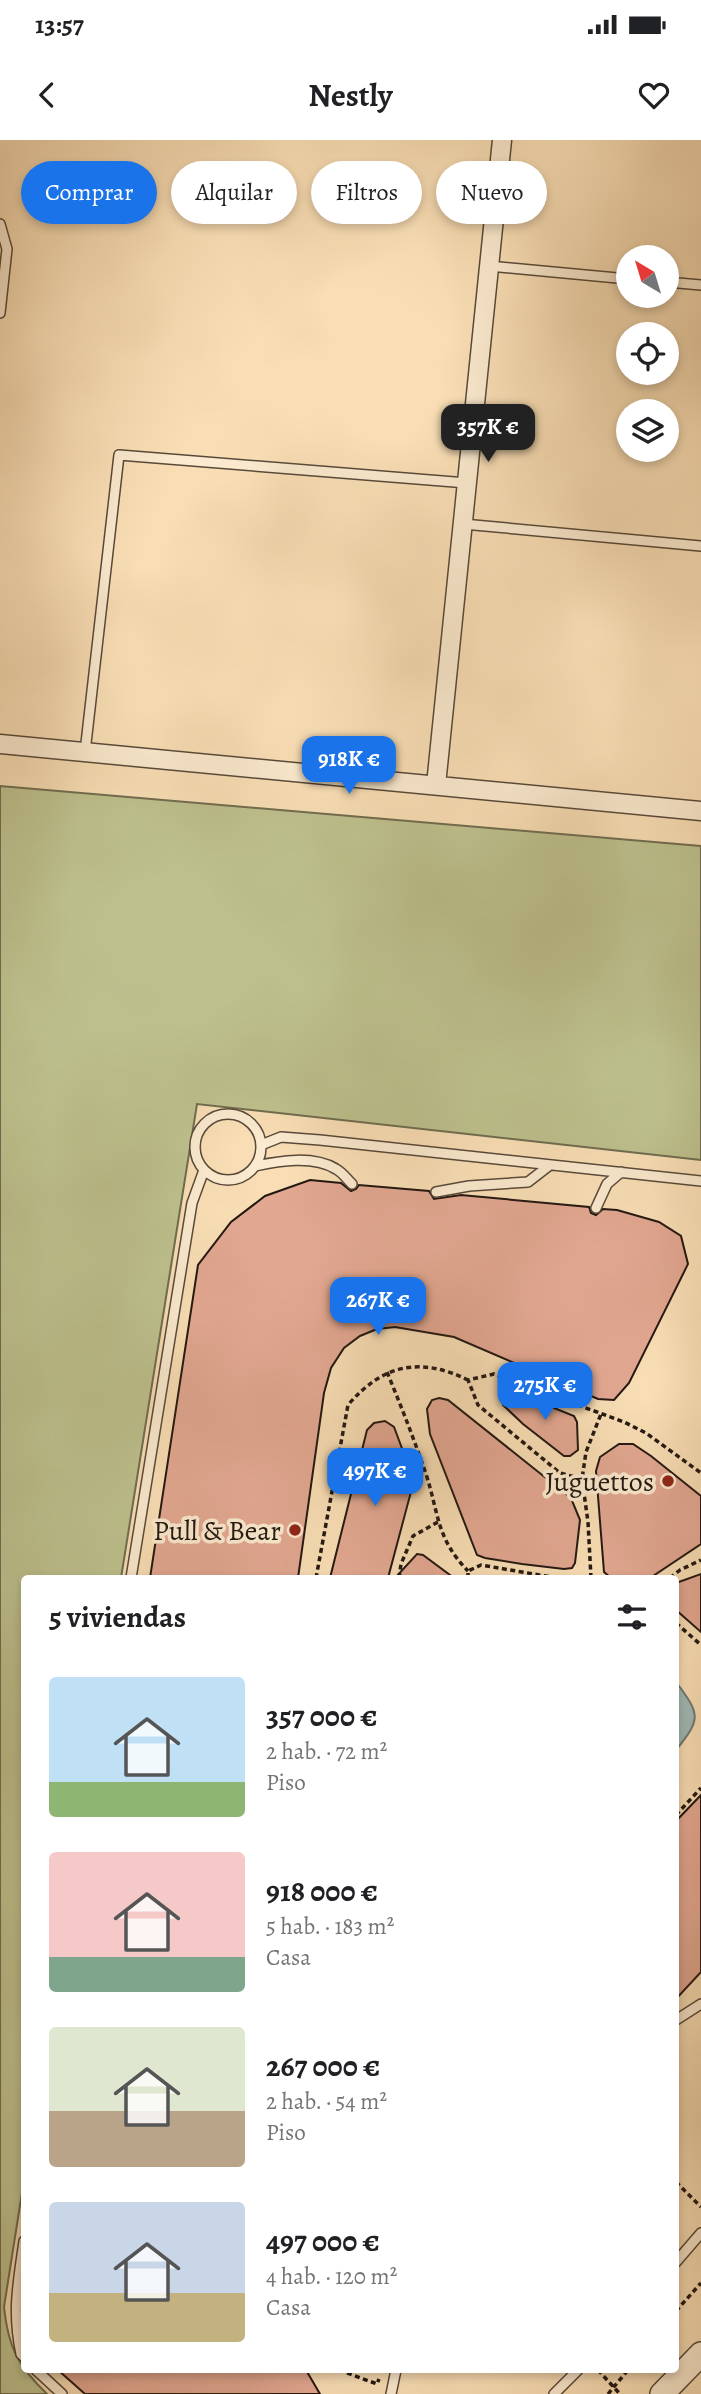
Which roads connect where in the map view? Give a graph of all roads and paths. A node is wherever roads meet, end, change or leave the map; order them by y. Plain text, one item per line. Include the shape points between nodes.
1 (502, 140) edge
2 (0, 224) edge
3 (489, 266) junction
4 (616, 278) edge
5 (679, 283) edge
6 (701, 285) edge
7 (0, 313) edge
8 (467, 483) junction
9 (463, 524) junction
10 (701, 546) edge
11 (0, 744) edge
12 (85, 752) junction
13 (436, 785) junction
14 (701, 811) edge
15 (261, 1144) junction
16 (550, 1165) junction
17 (255, 1166) junction
18 (204, 1170) junction
19 (621, 1171) junction
20 (701, 1181) edge
21 (352, 1184) dead end
22 (436, 1192) dead end
23 (596, 1208) dead end
24 (387, 1372) junction
25 (468, 1380) junction
26 (601, 1414) junction
27 (701, 1473) edge
28 (582, 1479) junction
29 (439, 1522) junction
30 (701, 1560) edge
31 (468, 1571) junction
32 (131, 1575) edge
33 (317, 1575) edge
34 (399, 1575) edge
35 (468, 1575) edge
36 (539, 1575) edge
37 (591, 1575) edge
38 (674, 1575) edge
39 (679, 1626) edge
40 (701, 1645) edge
41 (701, 1788) edge
42 (679, 1812) edge
43 (701, 2004) edge
44 (679, 2018) edge
45 (679, 2185) edge
46 (701, 2207) edge
47 (701, 2233) edge
48 (679, 2259) edge
49 (21, 2260) edge
50 (701, 2283) edge
51 (679, 2308) edge
52 (21, 2354) edge
53 (701, 2354) edge
54 (39, 2373) edge
55 (347, 2373) edge
56 (395, 2373) edge
57 (575, 2373) edge
58 (601, 2373) edge
59 (626, 2373) edge
60 (380, 2377) dead end
61 (614, 2387) junction
62 (62, 2394) edge
63 (391, 2394) edge
64 (554, 2394) edge
65 (608, 2394) edge
66 (620, 2394) edge
67 (662, 2394) edge

1 - 3 street
2 - 7 lane via 7,249
3 - 4 lane
3 - 8 street
5 - 6 lane
8 - 9 street
8 - 12 lane via 119,454
9 - 10 lane
9 - 13 street
11 - 12 street
12 - 13 street
13 - 14 street
15 - 16 lane via 281,1138 320,1140
15 - 17 lane
15 - 18 lane via 253,1125 244,1119 224,1114 214,1117 195,1141
16 - 19 lane
16 - 22 lane via 528,1182
17 - 18 lane via 236,1179 225,1180
17 - 21 lane via 311,1161 335,1168
18 - 32 lane via 192,1203
19 - 20 lane
19 - 23 lane via 607,1184
24 - 25 path via 421,1365 446,1369
24 - 29 path via 409,1423
24 - 33 path via 364,1386 348,1405
25 - 26 path via 494,1374
25 - 28 path via 478,1405 560,1473
26 - 27 path via 646,1433
26 - 28 path via 586,1452
28 - 37 path
29 - 31 path via 452,1555
29 - 34 path via 413,1536
30 - 38 path
31 - 35 path
31 - 36 path via 481,1565
39 - 40 path
41 - 42 path
43 - 44 lane
45 - 46 path
47 - 48 lane
49 - 52 lane via 15,2325
50 - 51 path
53 - 67 street
54 - 62 lane
55 - 60 path via 377,2384
56 - 63 lane
57 - 64 lane
58 - 61 path
59 - 61 path
61 - 65 path
61 - 66 path

